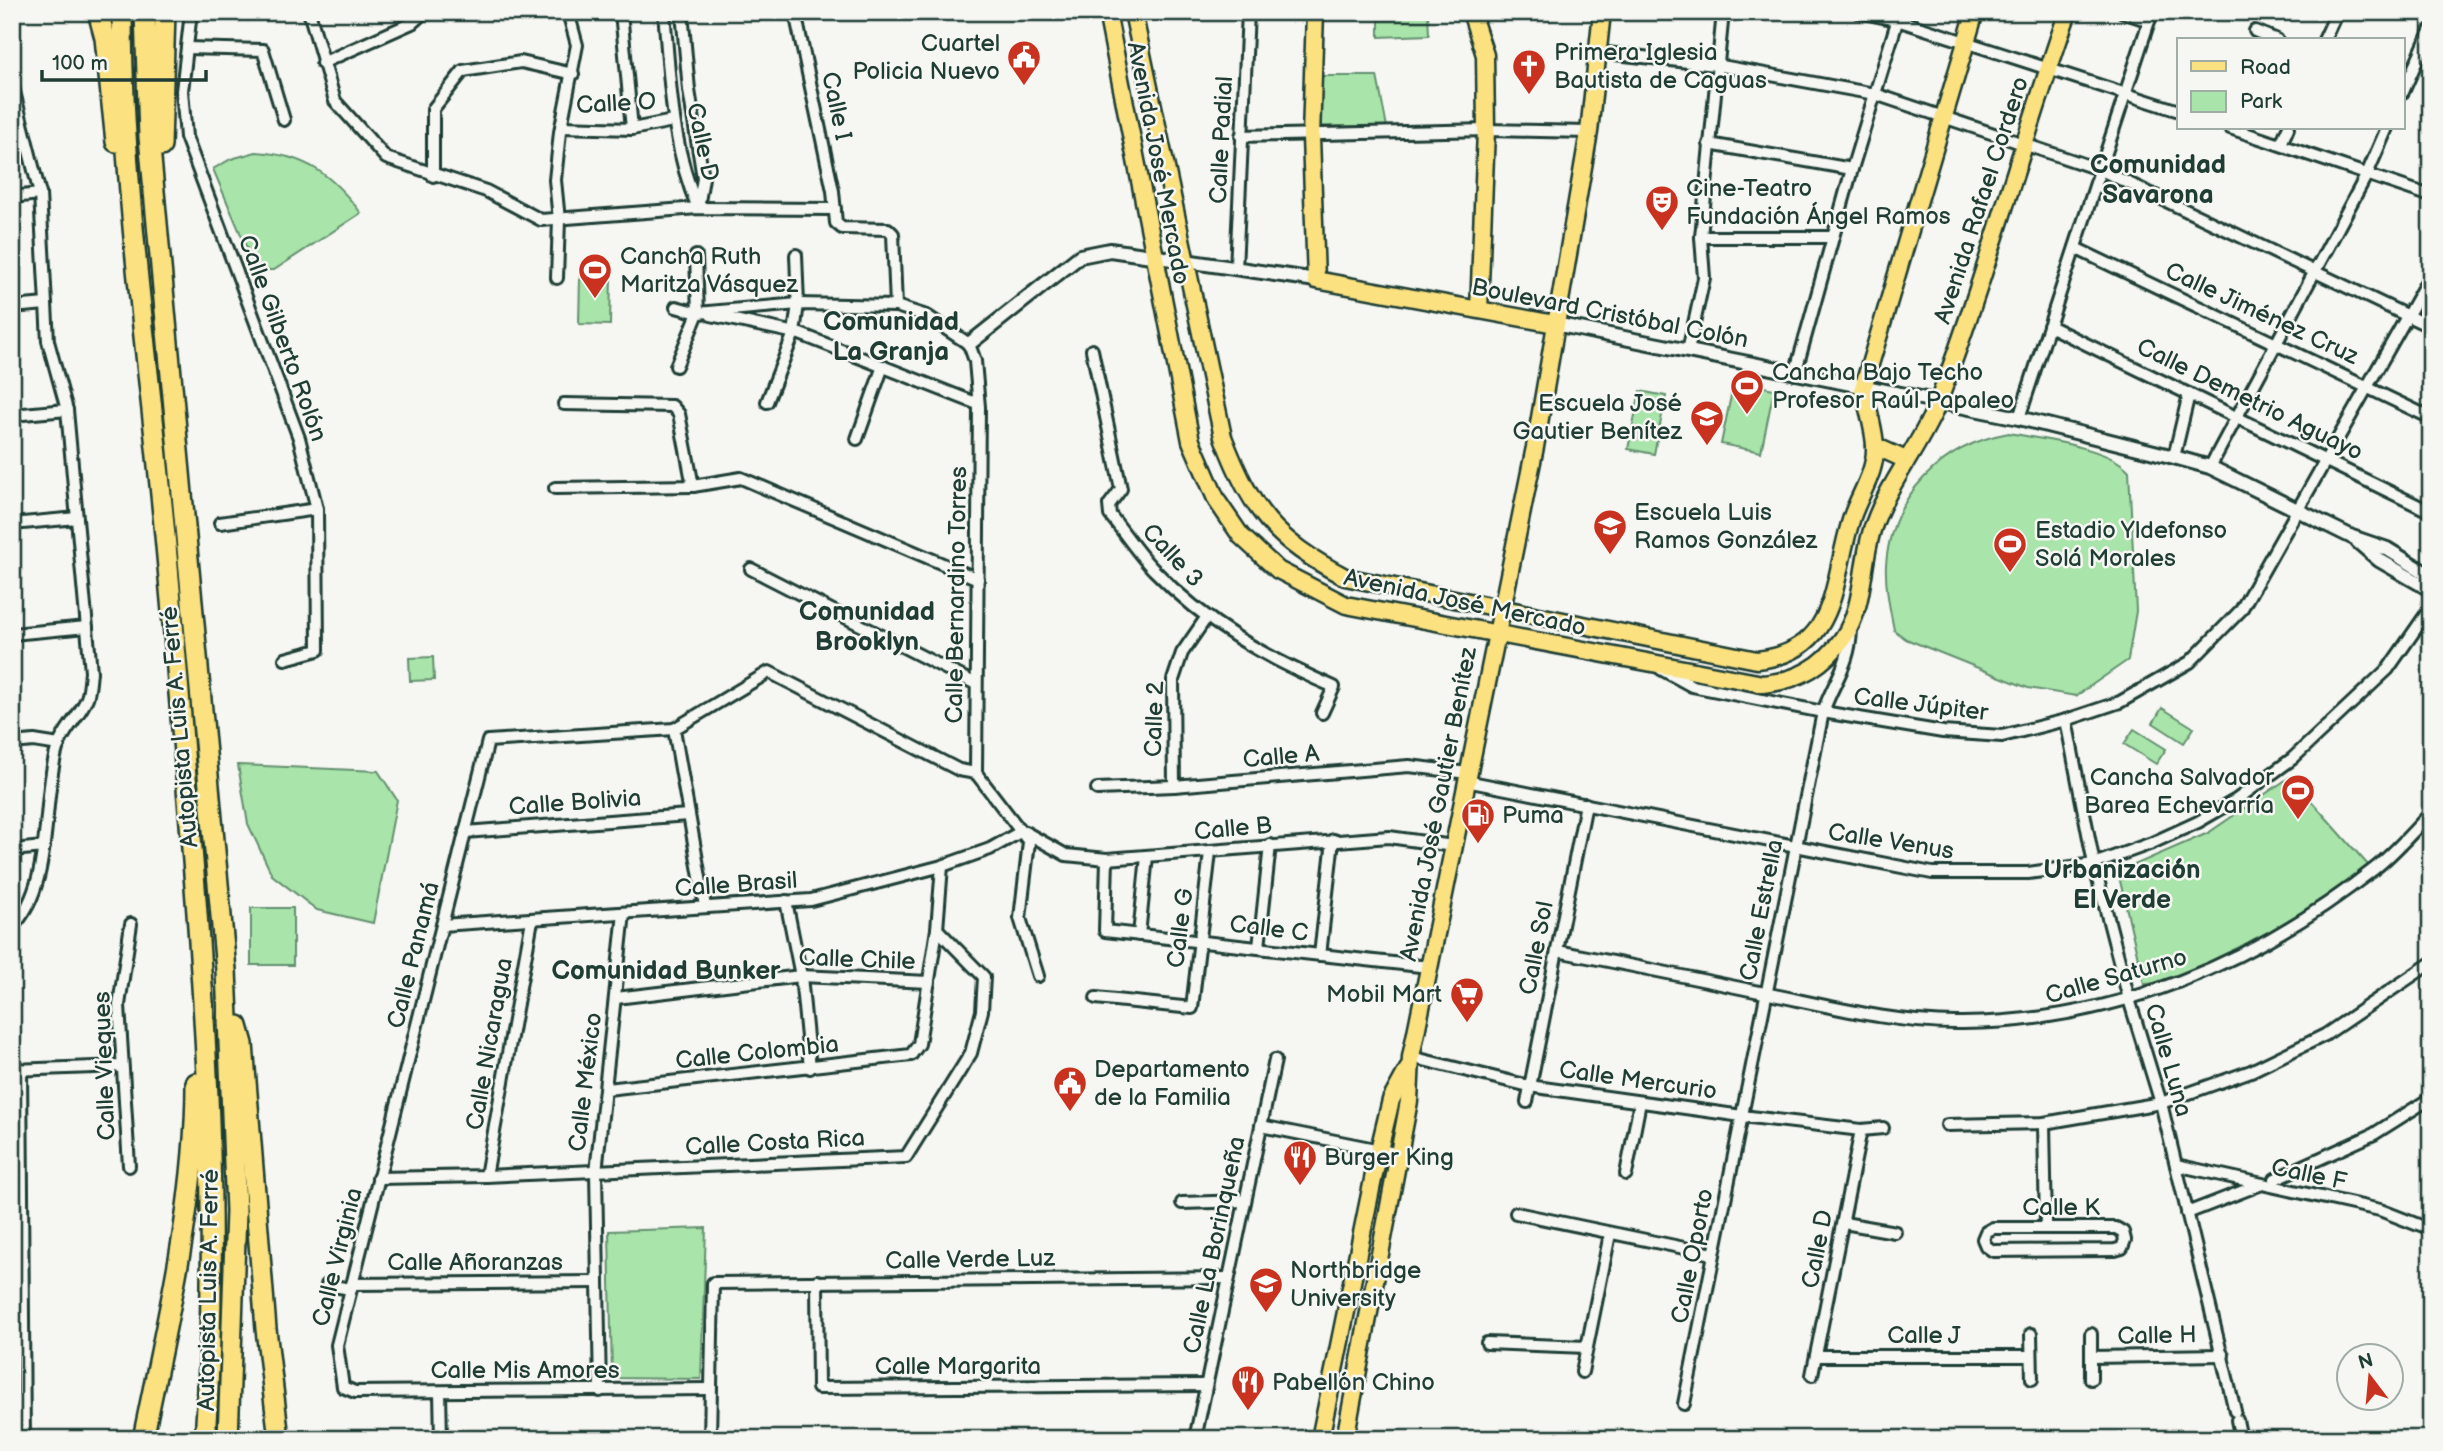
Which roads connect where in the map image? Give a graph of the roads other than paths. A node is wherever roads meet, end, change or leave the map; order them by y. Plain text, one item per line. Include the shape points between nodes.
1 (99, 12) edge
2 (122, 12) edge
3 (145, 12) edge
4 (165, 12) edge
5 (191, 12) edge
6 (309, 12) edge
7 (424, 12) edge
8 (568, 12) edge
9 (621, 12) edge
10 (664, 12) edge
11 (682, 12) edge
12 (795, 12) edge
13 (1107, 12) edge
14 (1133, 12) edge
15 (1248, 12) edge
16 (1315, 12) edge
17 (1471, 12) edge
18 (1602, 12) edge
19 (1723, 12) edge
20 (1858, 12) edge
21 (1975, 12) edge
22 (2068, 12) edge
23 (2123, 12) edge
24 (2337, 12) edge
25 (1899, 16) edge
26 (2151, 17) edge
27 (2431, 29) edge
28 (2255, 30) dead end
29 (2273, 38) edge
30 (2325, 38) edge
31 (1966, 42) junction
32 (187, 48) junction
33 (1597, 52) junction
34 (322, 63) junction
35 (1716, 65) junction
36 (2048, 69) junction
37 (573, 74) junction
38 (12, 84) edge
39 (2404, 90) edge
40 (1875, 94) junction
41 (2126, 94) junction
42 (2177, 110) edge
43 (1943, 117) junction
44 (284, 120) dead end
45 (673, 121) junction
46 (561, 127) junction
47 (632, 129) junction
48 (1486, 130) junction
49 (2236, 130) edge
50 (2287, 130) edge
51 (2386, 130) edge
52 (1590, 132) junction
53 (1241, 136) junction
54 (1311, 137) junction
55 (1709, 144) junction
56 (2023, 144) junction
57 (2281, 144) junction
58 (1852, 169) junction
59 (2101, 170) junction
60 (2367, 174) junction
61 (433, 176) junction
62 (40, 194) junction
63 (2431, 196) edge
64 (12, 197) edge
65 (131, 197) junction
66 (698, 208) junction
67 (835, 209) junction
68 (559, 220) junction
69 (1701, 237) junction
70 (1833, 237) junction
71 (160, 238) junction
72 (2075, 248) junction
73 (796, 255) dead end
74 (1154, 255) junction
75 (696, 256) dead end
76 (1186, 260) junction
77 (1236, 269) junction
78 (2315, 271) junction
79 (2431, 274) edge
80 (557, 278) dead end
81 (1316, 280) junction
82 (46, 304) junction
83 (798, 304) junction
84 (896, 306) junction
85 (12, 307) edge
86 (676, 307) dead end
87 (1479, 310) junction
88 (698, 313) junction
89 (2408, 316) junction
90 (1555, 324) junction
91 (2049, 326) junction
92 (2431, 327) edge
93 (794, 332) junction
94 (2277, 343) junction
95 (969, 344) junction
96 (1092, 350) dead end
97 (1688, 351) junction
98 (676, 366) dead end
99 (883, 366) junction
100 (1795, 374) junction
101 (2369, 387) junction
102 (1863, 388) junction
103 (2189, 394) junction
104 (767, 402) dead end
105 (1938, 402) junction
106 (564, 404) dead end
107 (978, 404) junction
108 (66, 410) junction
109 (12, 415) edge
110 (2239, 416) junction
111 (2019, 418) junction
112 (2431, 418) edge
113 (857, 439) dead end
114 (1875, 446) junction
115 (2174, 457) junction
116 (1906, 460) junction
117 (2328, 460) junction
118 (2210, 467) junction
119 (693, 486) junction
120 (555, 488) dead end
121 (317, 509) junction
122 (2299, 511) junction
123 (2431, 512) edge
124 (77, 518) junction
125 (220, 523) dead end
126 (12, 524) edge
127 (2352, 537) junction
128 (751, 569) dead end
129 (2431, 576) edge
130 (978, 579) junction
131 (2431, 590) edge
132 (2431, 607) edge
133 (1500, 609) junction
134 (1206, 618) junction
135 (1851, 625) junction
136 (87, 627) junction
137 (12, 634) edge
138 (1495, 634) junction
139 (285, 659) dead end
140 (1649, 662) junction
141 (976, 684) junction
142 (1823, 712) junction
143 (1322, 713) dead end
144 (2066, 720) junction
145 (674, 729) junction
146 (12, 743) edge
147 (59, 745) junction
148 (976, 773) junction
149 (1467, 777) junction
150 (1174, 786) junction
151 (1097, 789) dead end
152 (1586, 804) junction
153 (2431, 813) edge
154 (688, 815) junction
155 (1022, 831) junction
156 (465, 832) junction
157 (1333, 839) junction
158 (1270, 845) junction
159 (1453, 846) junction
160 (44, 847) junction
161 (1794, 847) junction
162 (12, 850) edge
163 (1210, 852) junction
164 (1147, 856) junction
165 (1107, 859) junction
166 (2094, 864) junction
167 (942, 866) junction
168 (786, 901) junction
169 (705, 906) junction
170 (624, 913) junction
171 (532, 920) junction
172 (131, 924) dead end
173 (442, 925) junction
174 (12, 927) edge
175 (937, 929) junction
176 (1139, 935) junction
177 (1199, 941) junction
178 (1259, 947) junction
179 (1557, 951) junction
180 (1320, 955) junction
181 (201, 959) junction
182 (2431, 963) edge
183 (1429, 967) junction
184 (226, 970) junction
185 (801, 976) junction
186 (1038, 976) dead end
187 (929, 982) junction
188 (1767, 993) junction
189 (616, 998) junction
190 (1096, 998) dead end
191 (2129, 999) junction
192 (1275, 1060) dead end
193 (1410, 1062) junction
194 (122, 1066) junction
195 (810, 1068) junction
196 (17, 1069) edge
197 (1529, 1086) junction
198 (607, 1089) junction
199 (2431, 1098) edge
200 (1527, 1102) dead end
201 (1640, 1102) junction
202 (2161, 1103) junction
203 (1742, 1116) junction
204 (2044, 1123) junction
205 (1947, 1125) dead end
206 (1261, 1126) junction
207 (1883, 1128) dead end
208 (1861, 1130) junction
209 (1379, 1150) junction
210 (1400, 1154) junction
211 (2176, 1165) junction
212 (129, 1166) dead end
213 (596, 1172) junction
214 (17, 1174) edge
215 (1626, 1174) dead end
216 (486, 1176) junction
217 (378, 1178) junction
218 (2275, 1179) dead end
219 (2259, 1185) junction
220 (1245, 1201) junction
221 (1182, 1203) dead end
222 (1516, 1213) dead end
223 (2188, 1213) junction
224 (1844, 1223) junction
225 (2046, 1228) junction
226 (2431, 1230) edge
227 (1895, 1232) dead end
228 (1610, 1234) junction
229 (1713, 1254) junction
230 (17, 1270) edge
231 (1227, 1278) junction
232 (817, 1281) junction
233 (598, 1282) junction
234 (327, 1285) dead end
235 (352, 1287) junction
236 (2031, 1334) dead end
237 (2091, 1334) dead end
238 (1487, 1343) dead end
239 (1587, 1347) junction
240 (2223, 1355) junction
241 (1816, 1356) junction
242 (2031, 1356) junction
243 (2091, 1357) junction
244 (1582, 1372) dead end
245 (1812, 1375) dead end
246 (2091, 1379) dead end
247 (2032, 1380) dead end
248 (1205, 1385) junction
249 (343, 1387) joint
250 (710, 1389) junction
251 (600, 1391) junction
252 (440, 1392) junction
253 (1684, 1404) dead end
254 (24, 1439) edge
255 (143, 1439) edge
256 (205, 1439) edge
257 (228, 1439) edge
258 (279, 1439) edge
259 (441, 1439) edge
260 (710, 1439) edge
261 (1195, 1439) edge
262 (1320, 1439) edge
263 (1345, 1439) edge
264 (2241, 1439) edge

1 - 65 highway via 117,148
2 - 65 highway, Autopista Luis A. Ferré
3 - 71 highway, Autopista Luis A. Ferré via 149,137
4 - 71 highway
5 - 32 street, Calle Gilberto Rolón
6 - 34 street
7 - 34 street via 412,23
8 - 37 street, Calle O via 577,45
9 - 47 street
10 - 45 street, Calle D
11 - 66 street, Calle D via 703,178
12 - 67 street, Calle I
13 - 74 main road, Avenida José Mercado
14 - 76 main road, Avenida José Mercado
15 - 53 street, Calle Padial
16 - 54 main road
17 - 48 main road via 1485,55
18 - 33 main road, Avenida José Gautier Benítez
19 - 35 street
20 - 25 street
21 - 31 main road
22 - 36 main road, Avenida Rafael Cordero
23 - 26 street
24 - 30 street
25 - 31 street
25 - 40 street
26 - 41 street
27 - 39 street
28 - 29 street
31 - 36 street
31 - 43 main road
32 - 44 street via 263,50
32 - 121 street, Calle Gilberto Rolón via 182,91 186,137 299,438
33 - 35 street
33 - 52 main road, Avenida José Gautier Benítez
34 - 61 street via 335,101 386,158
35 - 40 street
35 - 55 street
36 - 41 street
36 - 56 main road, Avenida Rafael Cordero
37 - 46 street, Calle O
37 - 61 street via 521,62 463,71 433,108
38 - 62 street
40 - 43 street
40 - 58 street
41 - 42 street
41 - 59 street
43 - 56 street
43 - 102 main road
45 - 47 street, Calle O
45 - 66 street, Calle D via 687,183
46 - 47 street, Calle O
46 - 68 street, Calle O via 555,180
48 - 52 street
48 - 54 street
48 - 87 main road
49 - 57 street
50 - 57 street
51 - 60 street
52 - 90 main road, Avenida José Gautier Benítez
53 - 54 street
53 - 77 street, Calle Padial
54 - 81 main road
55 - 58 street
55 - 69 street
56 - 59 street
56 - 105 main road, Avenida Rafael Cordero
57 - 60 street
58 - 70 street
59 - 72 street
59 - 78 street
60 - 63 street
60 - 78 street
61 - 68 street via 486,191 541,220
62 - 64 street
62 - 82 street
65 - 181 highway, Autopista Luis A. Ferré
66 - 67 street
66 - 68 street
67 - 84 street via 836,223 842,228 888,229 894,234
68 - 80 street, Calle O
69 - 70 street
69 - 97 street via 1704,278
70 - 100 street
71 - 184 highway, Autopista Luis A. Ferré
72 - 91 street
72 - 94 street, Calle Jiménez Cruz
73 - 83 street
74 - 76 street, Boulevard Cristóbal Colón
74 - 95 street, Boulevard Cristóbal Colón via 1110,250 1080,256
74 - 138 main road, Avenida José Mercado via 1191,441 1217,501 1241,536 1278,570 1346,606
75 - 88 street
76 - 77 street, Boulevard Cristóbal Colón
76 - 133 main road, Avenida José Mercado via 1223,437 1257,510 1279,536 1345,577
77 - 81 street, Boulevard Cristóbal Colón
78 - 89 street
78 - 94 street
79 - 89 street, Calle Júpiter
81 - 87 main road, Boulevard Cristóbal Colón
82 - 85 street
82 - 108 street via 48,341
83 - 84 street
83 - 88 street
83 - 93 street
84 - 95 street via 928,316
86 - 88 street
87 - 90 main road, Boulevard Cristóbal Colón
88 - 93 street
88 - 98 street
89 - 92 street
89 - 101 street, Calle Júpiter
90 - 97 street, Boulevard Cristóbal Colón
90 - 133 main road, Avenida José Gautier Benítez via 1535,447
91 - 103 street, Calle Demetrio Aguayo
91 - 111 street
93 - 99 street
93 - 104 street
94 - 101 street, Calle Jiménez Cruz
94 - 110 street
95 - 107 street, Calle Bernardino Torres
96 - 134 street, Calle 3 via 1121,489 1110,505 1110,515 1153,570
97 - 100 street, Boulevard Cristóbal Colón
99 - 107 street
99 - 113 street
100 - 102 street, Boulevard Cristóbal Colón
101 - 112 street, Calle Jiménez Cruz
101 - 117 street, Calle Júpiter
102 - 105 street, Boulevard Cristóbal Colón
102 - 114 main road, Avenida José Mercado
103 - 110 street, Calle Demetrio Aguayo
103 - 115 street
105 - 111 street, Boulevard Cristóbal Colón
105 - 116 main road, Avenida José Mercado
106 - 119 street via 672,406 679,414
107 - 130 street, Calle Bernardino Torres
108 - 109 street
108 - 124 street
110 - 117 street, Calle Demetrio Aguayo
110 - 118 street
111 - 115 street, Boulevard Cristóbal Colón
114 - 116 main road
114 - 133 main road, Avenida José Mercado via 1873,469 1851,519 1823,624 1806,645 1777,658 1757,660
115 - 118 street, Boulevard Cristóbal Colón
116 - 135 main road, Avenida José Mercado via 1873,528
117 - 122 street, Calle Júpiter
117 - 123 street, Calle Demetrio Aguayo
118 - 122 street, Boulevard Cristóbal Colón
119 - 120 street
119 - 130 street via 741,478
121 - 125 street
121 - 139 street, Calle Gilberto Rolón via 318,650
122 - 127 street, Boulevard Cristóbal Colón
122 - 144 street, Calle Júpiter via 2241,610 2190,662 2120,702
124 - 126 street
124 - 136 street
127 - 129 street via 2387,549
127 - 131 street via 2379,560
128 - 141 street
130 - 141 street, Calle Bernardino Torres
132 - 166 street, Calle Venus via 2388,670 2292,759 2198,822
133 - 138 main road, Avenida José Gautier Benítez
134 - 143 street, Calle 3 via 1268,658 1334,687
134 - 150 street, Calle 2 via 1182,653 1173,680
135 - 140 main road, Avenida José Mercado via 1817,666 1784,682 1763,684
135 - 142 street, Calle Estrella via 1850,652
136 - 137 street
136 - 147 street via 91,671 87,698
138 - 140 main road, Avenida José Mercado
138 - 149 main road, Avenida José Gautier Benítez
140 - 142 street, Calle Júpiter via 1692,686
141 - 148 street, Calle Bernardino Torres
142 - 144 street, Calle Júpiter via 1943,732 2002,736
142 - 161 street, Calle Estrella
144 - 166 street, Calle Luna
145 - 148 street via 769,672 959,770
145 - 154 street
145 - 156 street, Calle Panamá via 488,741
146 - 147 street
147 - 160 street via 49,778
148 - 155 street
149 - 150 street, Calle A via 1409,766
149 - 152 street, Calle Venus
149 - 159 main road, Avenida José Gautier Benítez
150 - 151 street, Calle A
152 - 161 street, Calle Venus
152 - 179 street, Calle Sol
153 - 191 street, Calle Saturno via 2376,868 2269,941 2198,975
154 - 156 street, Calle Bolivia
154 - 169 street
155 - 165 street, Calle B via 1066,855
155 - 167 street, Calle Brasil via 990,849
155 - 186 street via 1029,842 1020,918
156 - 173 street, Calle Panamá
157 - 158 street, Calle B
157 - 159 street, Calle B via 1390,837
157 - 180 street
158 - 163 street, Calle B
158 - 178 street
159 - 183 main road, Avenida José Gautier Benítez
160 - 162 street
160 - 174 street via 27,913
161 - 166 street, Calle Venus via 1932,873 2028,873
161 - 188 street, Calle Estrella
163 - 164 street, Calle B
163 - 177 street, Calle G
164 - 165 street, Calle B
164 - 176 street
165 - 176 street, Calle C via 1105,931
166 - 191 street, Calle Luna
167 - 168 street, Calle Brasil via 811,900
167 - 175 street
168 - 169 street, Calle Brasil
168 - 185 street
169 - 170 street, Calle Brasil
170 - 171 street, Calle Brasil
170 - 189 street, Calle México
171 - 173 street, Calle Brasil
171 - 216 street, Calle Nicaragua
172 - 194 street, Calle Vieques via 119,1005
173 - 217 street, Calle Panamá
175 - 187 street
175 - 213 street, Calle Costa Rica via 984,977 982,1010 971,1054 906,1157
176 - 177 street, Calle C
177 - 178 street, Calle C
177 - 190 street, Calle G via 1192,1008
178 - 180 street, Calle C
179 - 188 street, Calle Saturno
179 - 197 street, Calle Sol
180 - 183 street, Calle C
181 - 255 highway via 188,1221
181 - 256 highway, Autopista Luis A. Ferré via 213,1202
182 - 202 street via 2325,1035 2251,1072
183 - 193 main road, Avenida José Gautier Benítez
184 - 257 highway, Autopista Luis A. Ferré via 236,1211
184 - 258 highway via 243,1044
185 - 187 street, Calle Chile
185 - 189 street, Calle Chile
185 - 195 street
187 - 195 street, Calle Colombia via 919,1044 911,1055
188 - 191 street, Calle Saturno via 1874,1016 1960,1023 2048,1019
188 - 203 street, Calle Estrella
189 - 198 street, Calle México
191 - 202 street, Calle Luna
192 - 206 street, Calle La Borinqueña
193 - 197 street, Calle Mercurio
193 - 209 main road, Avenida José Gautier Benítez via 1391,1100
193 - 210 main road, Avenida José Gautier Benítez
194 - 196 street
194 - 212 street, Calle Vieques
195 - 198 street, Calle Colombia
196 - 214 street
197 - 200 street, Calle Sol
197 - 201 street, Calle Mercurio
198 - 213 street, Calle México
199 - 218 street via 2374,1134
201 - 203 street, Calle Mercurio
201 - 215 street
202 - 204 street
202 - 211 street, Calle Luna
203 - 208 street, Calle Mercurio
203 - 229 street, Calle Oporto
204 - 205 street
204 - 225 street
206 - 209 street
206 - 220 street, Calle La Borinqueña
207 - 208 street, Calle Mercurio
208 - 224 street, Calle D
209 - 210 street
209 - 262 main road, Avenida José Gautier Benítez
210 - 263 main road, Avenida José Gautier Benítez
211 - 219 street, Calle F
211 - 223 street, Calle Luna
213 - 216 street, Calle Costa Rica
213 - 233 street, Calle México
214 - 230 street
216 - 217 street, Calle Costa Rica
217 - 235 street, Calle Virginia
219 - 223 street
219 - 226 street, Calle F via 2379,1210
220 - 221 street
220 - 231 street, Calle La Borinqueña
222 - 228 street
223 - 240 street, Calle Luna
224 - 227 street
224 - 241 street, Calle D
225 - 225 street, Calle K via 2116,1228 2125,1240 2122,1248 2115,1250 1993,1251 1983,1238 1993,1228
228 - 229 street
228 - 239 street
229 - 253 street, Calle Oporto
230 - 254 street
231 - 232 street, Calle Verde Luz
231 - 248 street, Calle La Borinqueña
232 - 248 street, Calle Margarita via 818,1388
232 - 250 street, Calle Verde Luz via 713,1283
233 - 235 street, Calle Añoranzas
233 - 251 street, Calle México
234 - 235 street, Calle Añoranzas
235 - 249 street, Calle Virginia via 337,1345
236 - 242 street
237 - 243 street
238 - 239 street
239 - 244 street
240 - 243 street, Calle H
240 - 264 street, Calle Luna
241 - 242 street, Calle J
241 - 245 street, Calle D
242 - 247 street
243 - 246 street
248 - 261 street, Calle La Borinqueña
249 - 252 street, Calle Mis Amores via 355,1392
250 - 251 street, Calle Mis Amores
250 - 260 street
251 - 252 street, Calle Mis Amores
252 - 259 street

